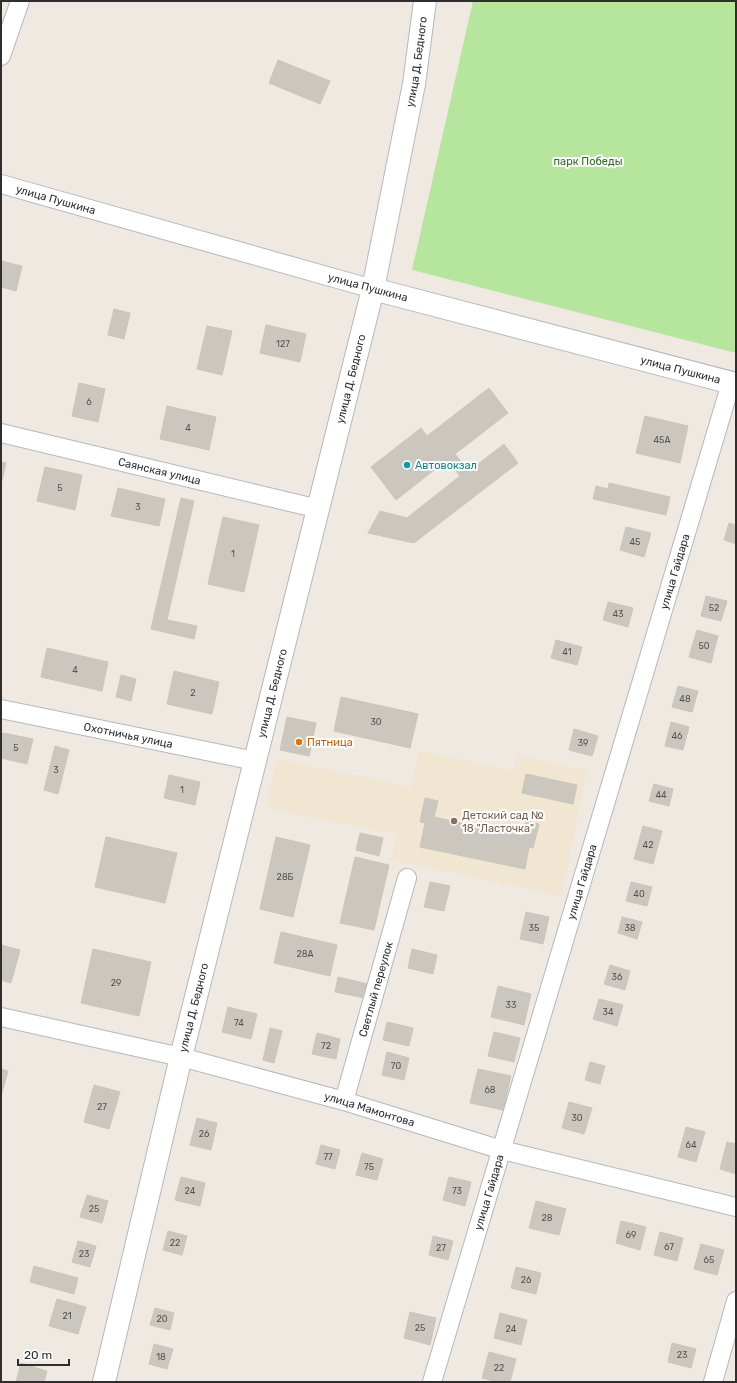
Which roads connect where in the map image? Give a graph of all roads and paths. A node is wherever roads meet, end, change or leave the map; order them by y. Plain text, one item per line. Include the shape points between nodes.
1 (20, 1) edge
2 (425, 1) edge
3 (1, 56) edge
4 (1, 184) edge
5 (374, 289) junction
6 (733, 383) edge
7 (1, 433) edge
8 (319, 509) junction
9 (1, 709) edge
10 (256, 761) junction
11 (408, 878) dead end
12 (1, 1017) edge
13 (182, 1057) junction
14 (344, 1101) junction
15 (502, 1150) junction
16 (736, 1207) edge
17 (736, 1301) edge
18 (104, 1382) edge
19 (432, 1382) edge
20 (713, 1382) edge

1 - 3 street
2 - 5 street, улица Д. Бедного via 414,84
4 - 5 street, улица Пушкина
5 - 6 street, улица Пушкина
5 - 8 street, улица Д. Бедного
6 - 15 street, улица Гайдара
7 - 8 street, Саянская улица
8 - 10 street, улица Д. Бедного
9 - 10 street, Охотничья улица
10 - 13 street, улица Д. Бедного
11 - 14 street, Светлый переулок
12 - 13 street, улица Мамонтова
13 - 14 street, улица Мамонтова
13 - 18 street, улица Д. Бедного
14 - 15 street, улица Мамонтова
15 - 16 street, улица Мамонтова
15 - 19 street, улица Гайдара
17 - 20 street

